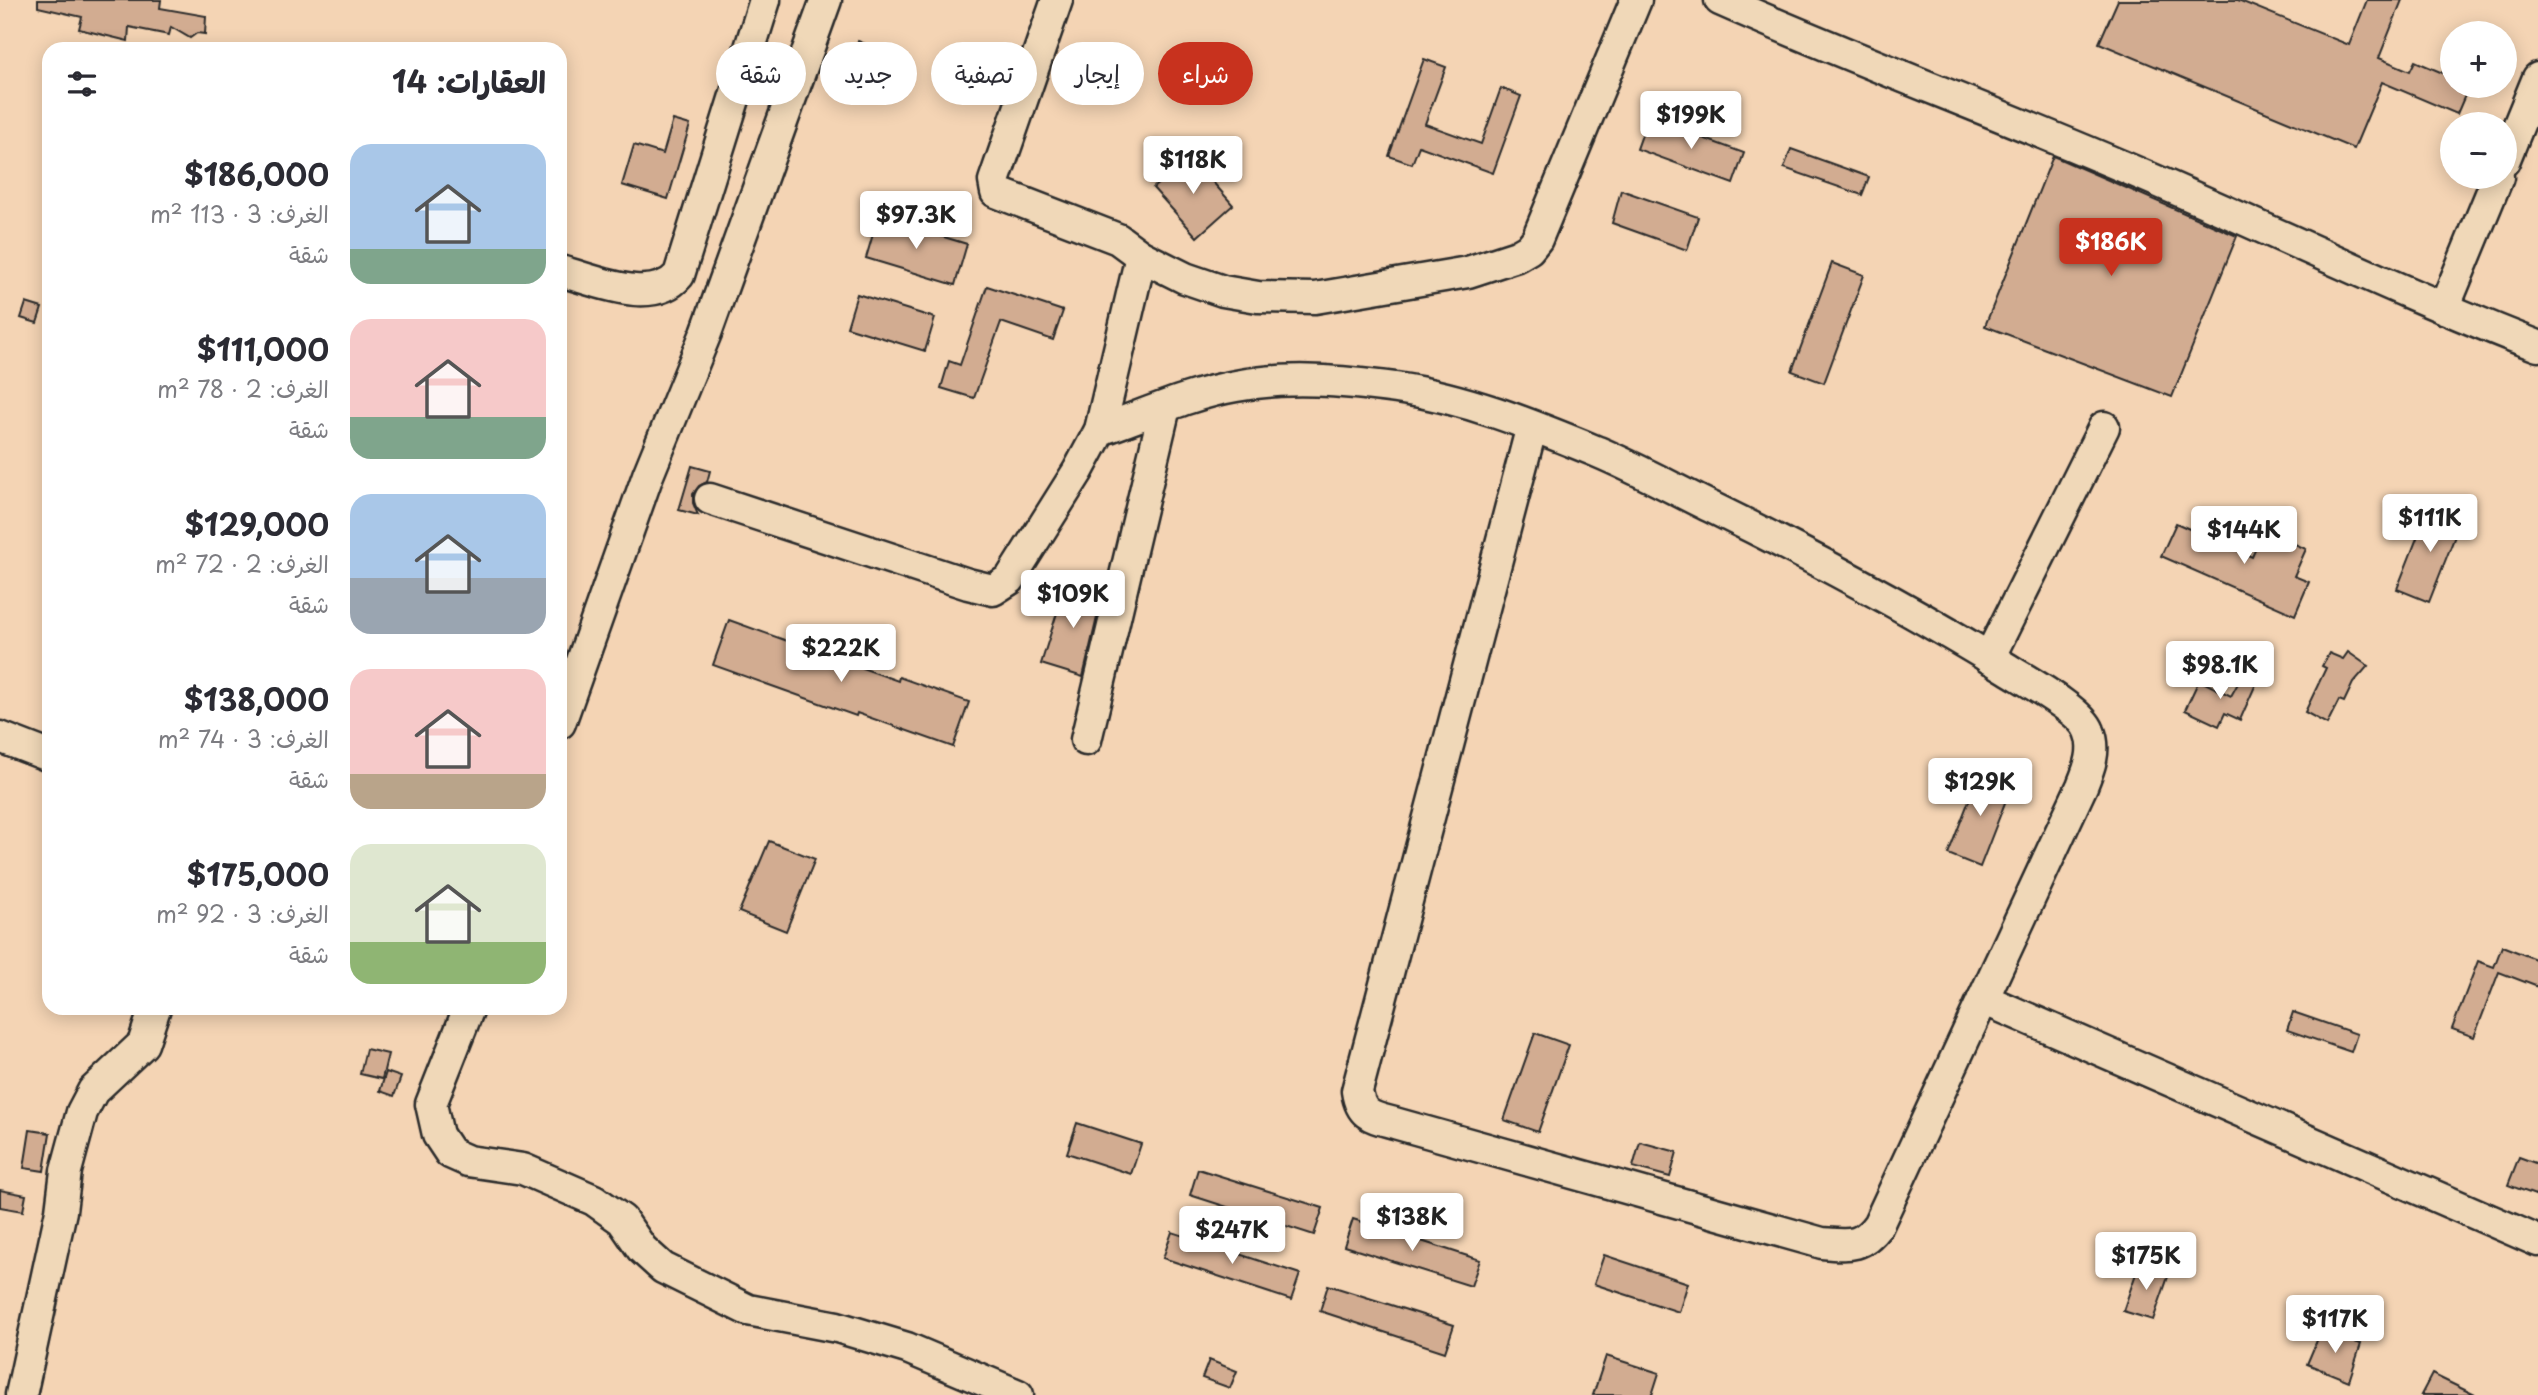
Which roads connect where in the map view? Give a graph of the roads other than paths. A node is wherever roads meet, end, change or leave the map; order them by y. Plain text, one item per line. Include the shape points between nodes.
1 (765, 0) edge
2 (827, 0) edge
3 (1057, 0) edge
4 (1636, 0) edge
5 (1720, 0) edge
6 (2538, 78) edge
7 (2517, 129) edge
8 (2493, 189) edge
9 (1141, 256) junction
10 (567, 273) edge
11 (2444, 308) junction
12 (2538, 346) edge
13 (1165, 407) junction
14 (1532, 426) junction
15 (2104, 427) dead end
16 (1100, 430) junction
17 (710, 499) dead end
18 (1989, 658) junction
19 (567, 700) edge
20 (0, 737) edge
21 (1086, 740) dead end
22 (42, 753) edge
23 (1983, 999) junction
24 (153, 1015) edge
25 (466, 1015) edge
26 (2538, 1241) edge
27 (21, 1395) edge
28 (1017, 1395) edge

1 - 10 street via 680,275 670,286 633,290
2 - 19 street
3 - 9 street via 995,187 1002,195 1118,239
4 - 9 street via 1537,239 1517,256 1468,272 1315,298 1223,291
5 - 11 street via 2142,174
6 - 7 street
8 - 11 street
9 - 16 street
11 - 12 street
13 - 14 street via 1237,385 1308,380 1449,398
13 - 16 street
13 - 21 street
14 - 18 street via 1602,454 1748,525 1919,615
14 - 23 street via 1357,1091 1360,1106 1369,1115 1410,1128 1822,1243 1850,1245 1868,1239 1878,1225
15 - 18 street
16 - 17 street via 1017,569 993,590
18 - 23 street via 2057,699 2089,729 2093,752 2082,786
20 - 22 street
23 - 26 street
24 - 27 street via 143,1044 93,1091 82,1112
25 - 28 street via 432,1104 438,1135 450,1153 468,1161 523,1169 594,1200 622,1220 642,1249 663,1268 738,1306 838,1327 907,1348

